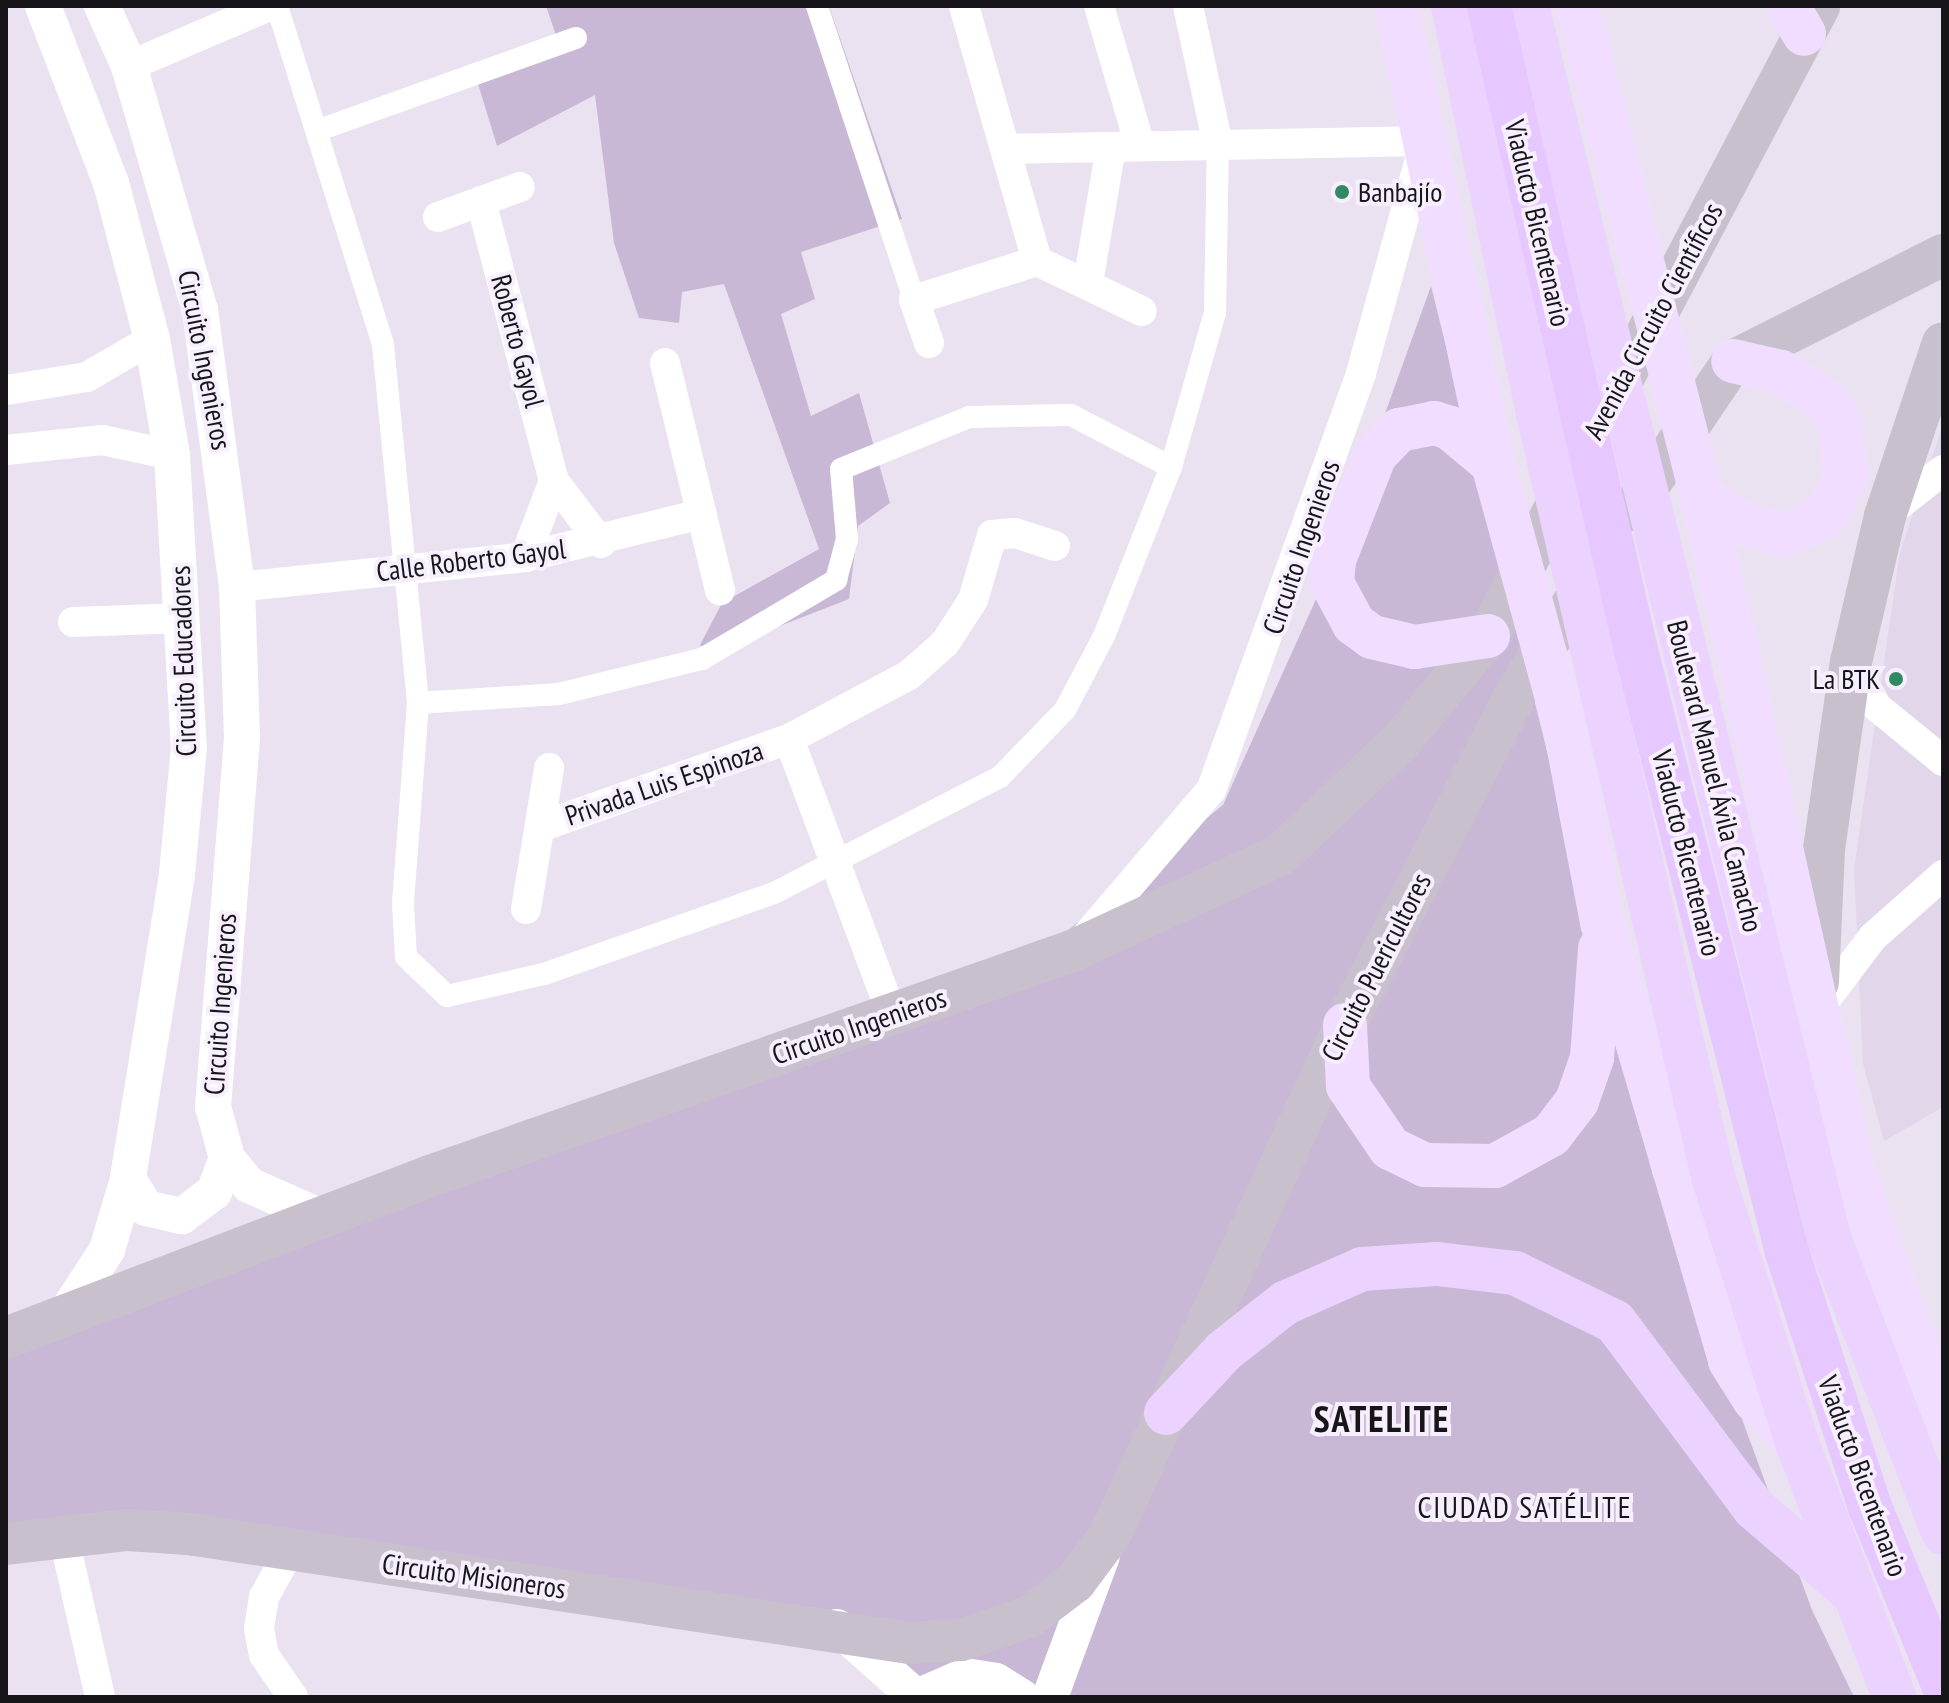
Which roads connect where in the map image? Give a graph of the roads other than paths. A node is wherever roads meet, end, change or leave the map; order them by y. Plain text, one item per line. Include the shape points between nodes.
1 (43, 6) edge
2 (102, 6) edge
3 (269, 6) edge
4 (277, 6) edge
5 (817, 6) edge
6 (964, 6) edge
7 (1099, 6) edge
8 (1188, 6) edge
9 (1396, 6) edge
10 (1453, 6) edge
11 (1489, 6) edge
12 (1527, 6) edge
13 (1577, 6) edge
14 (1804, 15) edge
15 (576, 38) dead end
16 (129, 66) junction
17 (319, 130) junction
18 (1425, 141) junction
19 (1218, 145) junction
20 (1125, 146) junction
21 (1008, 149) junction
22 (520, 187) dead end
23 (481, 201) junction
24 (438, 217) dead end
25 (1943, 255) edge
26 (1037, 261) junction
27 (1088, 283) junction
28 (914, 300) junction
29 (1142, 311) dead end
30 (152, 339) junction
31 (929, 343) dead end
32 (1943, 343) edge
33 (1733, 361) junction
34 (665, 363) dead end
35 (6, 390) edge
36 (6, 450) edge
37 (172, 455) junction
38 (1171, 467) junction
39 (1943, 470) edge
40 (1499, 480) junction
41 (554, 481) junction
42 (1702, 497) junction
43 (702, 514) junction
44 (1885, 516) junction
45 (601, 543) junction
46 (1055, 546) dead end
47 (525, 557) junction
48 (408, 567) junction
49 (237, 587) junction
50 (720, 590) dead end
51 (184, 618) junction
52 (73, 622) dead end
53 (1488, 636) junction
54 (1851, 662) junction
55 (418, 703) junction
56 (789, 739) junction
57 (1943, 761) edge
58 (549, 768) dead end
59 (540, 827) junction
60 (834, 865) junction
61 (1943, 875) edge
62 (526, 909) dead end
63 (1602, 922) junction
64 (1072, 951) junction
65 (1817, 1011) junction
66 (892, 1015) junction
67 (1345, 1025) junction
68 (227, 1158) junction
69 (128, 1179) junction
70 (319, 1216) junction
71 (64, 1316) junction
72 (6, 1338) edge
73 (1166, 1413) junction
74 (1943, 1421) edge
75 (1798, 1445) junction
76 (1943, 1533) edge
77 (63, 1534) junction
78 (1110, 1535) junction
79 (6, 1544) edge
80 (290, 1550) junction
81 (1850, 1591) junction
82 (837, 1627) junction
83 (1943, 1684) edge
84 (100, 1697) edge
85 (293, 1697) edge
86 (916, 1697) edge
87 (1022, 1697) edge
88 (1050, 1697) edge
89 (1894, 1697) edge

1 - 30 street, Circuito Educadores via 111,183
2 - 16 street, Circuito Ingenieros
3 - 16 street
4 - 17 street
5 - 28 street
6 - 21 street
7 - 20 street
8 - 19 street
9 - 18 main road
10 - 75 highway via 1537,409 1713,1176
11 - 83 highway, Viaducto Bicentenario via 1635,646 1787,1252 1870,1507
12 - 76 highway, Boulevard Manuel Ávila Camacho via 1603,334 1830,1241
13 - 42 main road, Boulevard Manuel Ávila Camacho
14 - 53 main road, Avenida Circuito Científicos
15 - 17 street
16 - 49 street, Circuito Ingenieros via 200,310
17 - 48 street via 383,345
18 - 19 street
18 - 40 main road
18 - 64 street, Circuito Ingenieros via 1361,374 1211,790 1182,833
19 - 20 street
19 - 38 street via 1215,313
20 - 21 street
20 - 27 street
21 - 26 street
22 - 23 street
23 - 24 street
23 - 41 street, Roberto Gayol
25 - 33 main road
26 - 27 street
26 - 28 street
27 - 29 street
28 - 31 street
30 - 35 street via 87,377
30 - 37 street, Circuito Educadores
32 - 44 main road
33 - 42 main road via 1781,372 1826,401 1841,426 1846,476 1824,518 1782,535 1743,524
33 - 67 main road, Circuito Puericultores via 1518,690
34 - 43 street
36 - 37 street via 102,440
37 - 51 street, Circuito Educadores
38 - 55 street via 1071,415 969,417 841,469 847,539 836,580 702,659 559,694
38 - 60 street via 1104,636 1065,710 1000,777
39 - 44 street
40 - 53 main road via 1450,428 1434,423 1399,430 1375,455 1334,560 1332,583 1354,624 1372,637 1415,647
40 - 63 main road via 1564,723
41 - 45 street, Roberto Gayol
41 - 47 street
42 - 65 main road, Boulevard Manuel Ávila Camacho
43 - 45 street, Calle Roberto Gayol
43 - 50 street
44 - 54 main road
45 - 47 street, Calle Roberto Gayol
46 - 56 street, Privada Luis Espinoza via 1015,533 992,535 973,600 945,643 909,675
47 - 48 street, Calle Roberto Gayol
48 - 49 street, Calle Roberto Gayol
48 - 55 street
49 - 68 street, Circuito Ingenieros via 242,738 211,1077
51 - 52 street
51 - 69 street, Circuito Educadores via 189,747 177,875
53 - 64 main road, Circuito Ingenieros via 1401,741 1280,855
54 - 57 street via 1877,707
54 - 65 main road via 1824,849
55 - 60 street via 403,904 406,957 447,996 544,974 774,893
56 - 59 street, Privada Luis Espinoza
56 - 60 street, Privada Luis Espinoza
58 - 59 street, Privada Luis Espinoza
59 - 62 street, Privada Luis Espinoza
60 - 66 street, Privada Luis Espinoza
61 - 65 street via 1873,937
63 - 67 main road via 1592,1058 1577,1101 1551,1135 1495,1166 1425,1165 1390,1148 1348,1086
63 - 75 main road via 1730,1361
64 - 66 main road, Circuito Ingenieros
65 - 74 main road, Boulevard Manuel Ávila Camacho via 1876,1246
66 - 70 main road, Circuito Ingenieros
67 - 73 main road, Circuito Puericultores
68 - 69 street via 214,1192 182,1216 146,1208
68 - 70 street via 249,1185
69 - 71 street, Circuito Educadores via 107,1250
70 - 71 main road
71 - 72 main road
73 - 78 main road, Circuito Puericultores
73 - 81 highway via 1224,1351 1285,1303 1362,1269 1437,1264 1515,1273 1615,1322 1754,1508
75 - 81 highway
77 - 79 main road, Circuito Misioneros
77 - 80 main road, Circuito Misioneros via 189,1534
77 - 84 street
78 - 82 main road, Circuito Puericultores via 1075,1582 1007,1627 909,1643
78 - 88 street
80 - 82 main road, Circuito Misioneros
80 - 85 street via 264,1597 259,1629 264,1655
81 - 89 highway
82 - 86 street
86 - 87 street via 965,1676 996,1681

